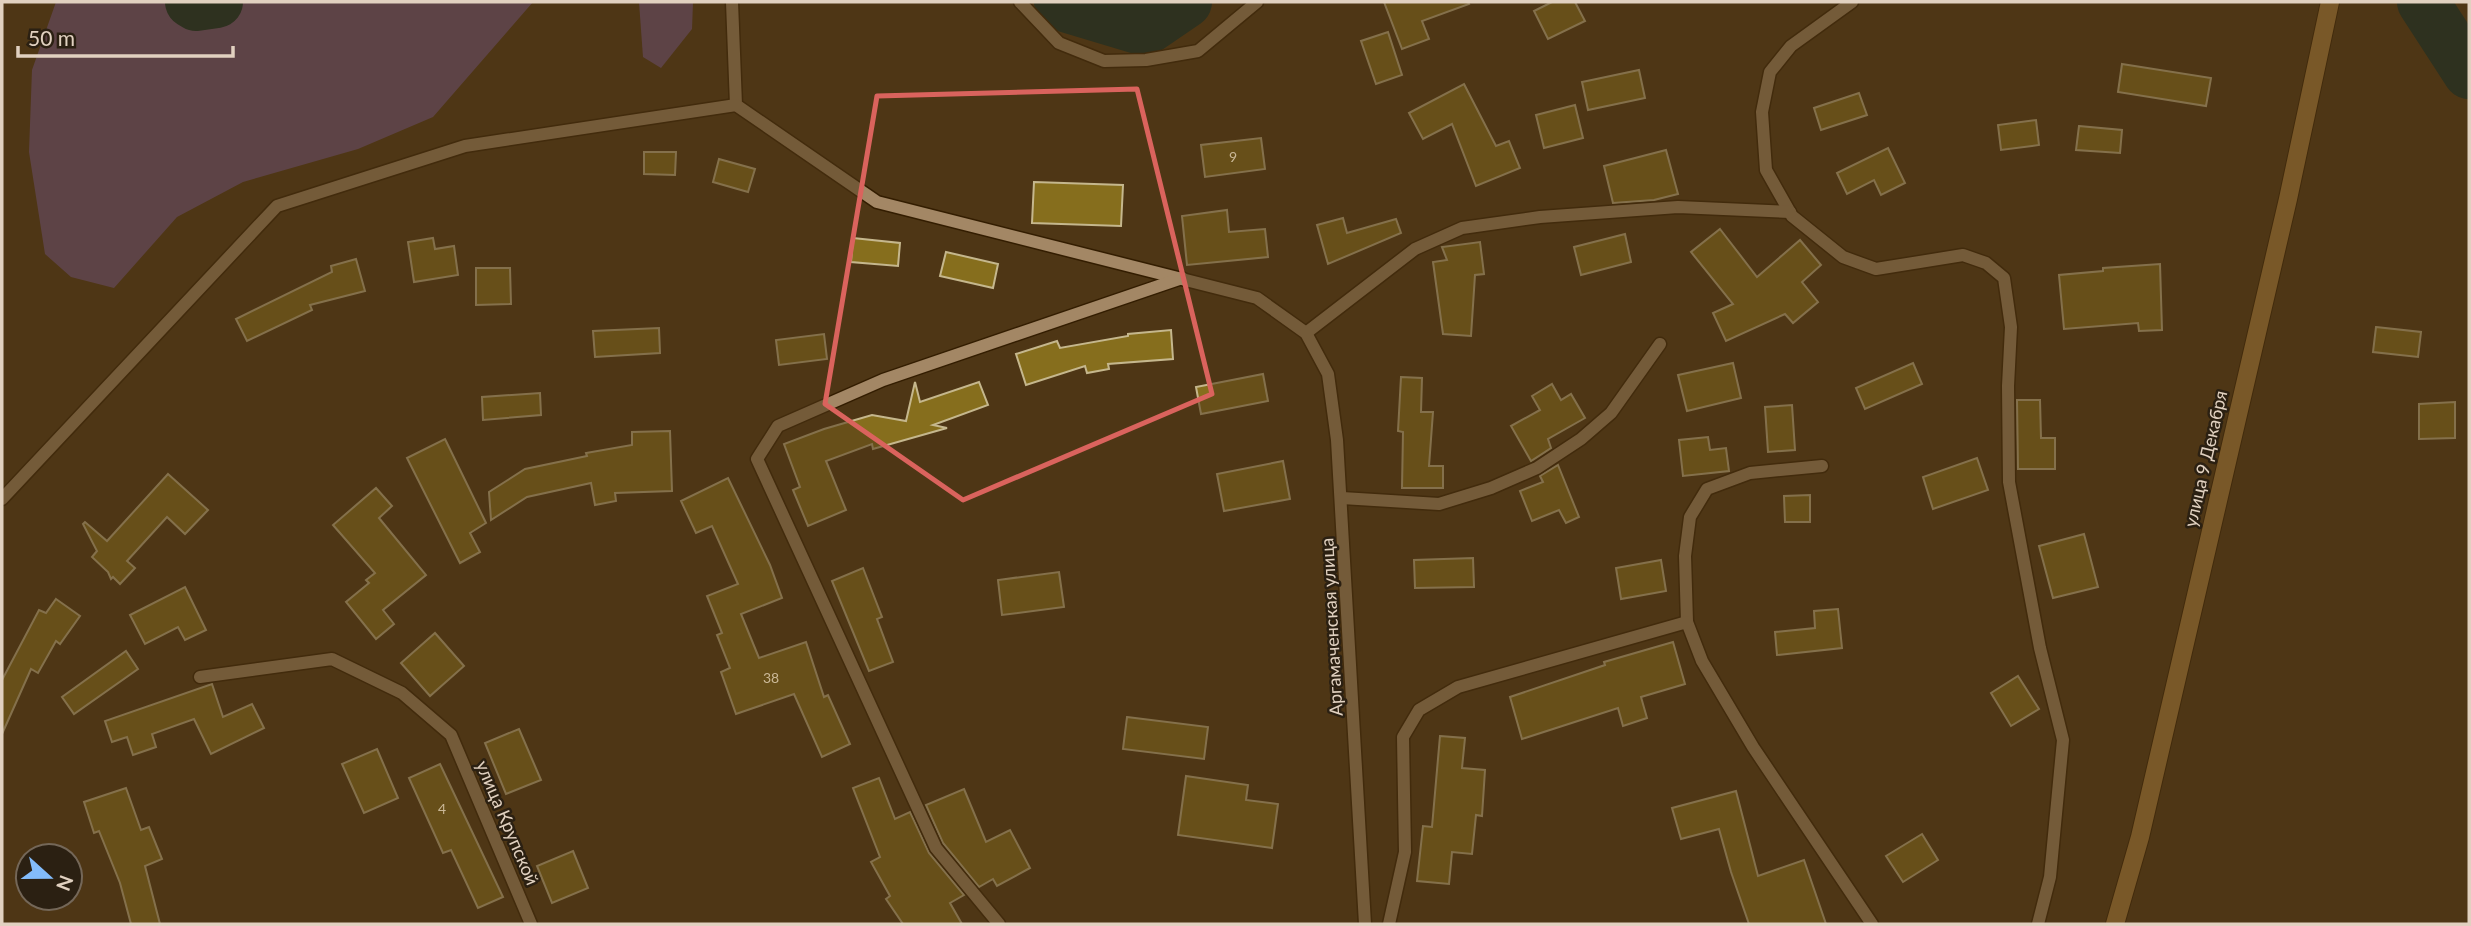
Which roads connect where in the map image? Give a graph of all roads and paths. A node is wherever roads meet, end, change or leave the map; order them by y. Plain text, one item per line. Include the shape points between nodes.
1 (732, 2) edge
2 (1020, 2) edge
3 (1257, 2) edge
4 (1852, 2) edge
5 (2330, 2) edge
6 (736, 105) junction
7 (1790, 212) junction
8 (1182, 278) junction
9 (1306, 333) junction
10 (1660, 344) dead end
11 (1822, 466) dead end
12 (1342, 498) junction
13 (2, 499) edge
14 (1687, 622) junction
15 (200, 677) dead end
16 (531, 924) edge
17 (999, 924) edge
18 (1365, 924) edge
19 (1389, 924) edge
20 (1872, 924) edge
21 (2038, 924) edge
22 (2115, 924) edge

1 - 6 street
2 - 3 street via 1059,43 1104,61 1198,51
4 - 7 street via 1791,46 1770,72 1762,112 1766,170
5 - 22 main road, улица 9 Декабря via 2140,837
6 - 8 street via 877,202
6 - 13 street via 465,146 277,206
7 - 9 street via 1678,207 1462,228 1415,249
7 - 21 street via 1843,257 1876,269 1963,255 1986,262 2004,278 2011,327 2009,482 2040,648 2063,740 2050,877
8 - 9 street via 1257,298
8 - 17 street via 883,380 778,426 757,459 936,848
9 - 12 street, Аргамаченская улица via 1328,374
10 - 12 street via 1611,413 1537,468 1439,503
11 - 14 street via 1750,474 1707,489 1690,517 1685,556
12 - 18 street, Аргамаченская улица
14 - 19 street via 1458,687 1419,710 1403,737 1405,852
14 - 20 street via 1702,662 1754,747
15 - 16 street, улица Крупской via 332,659 402,693 451,735

